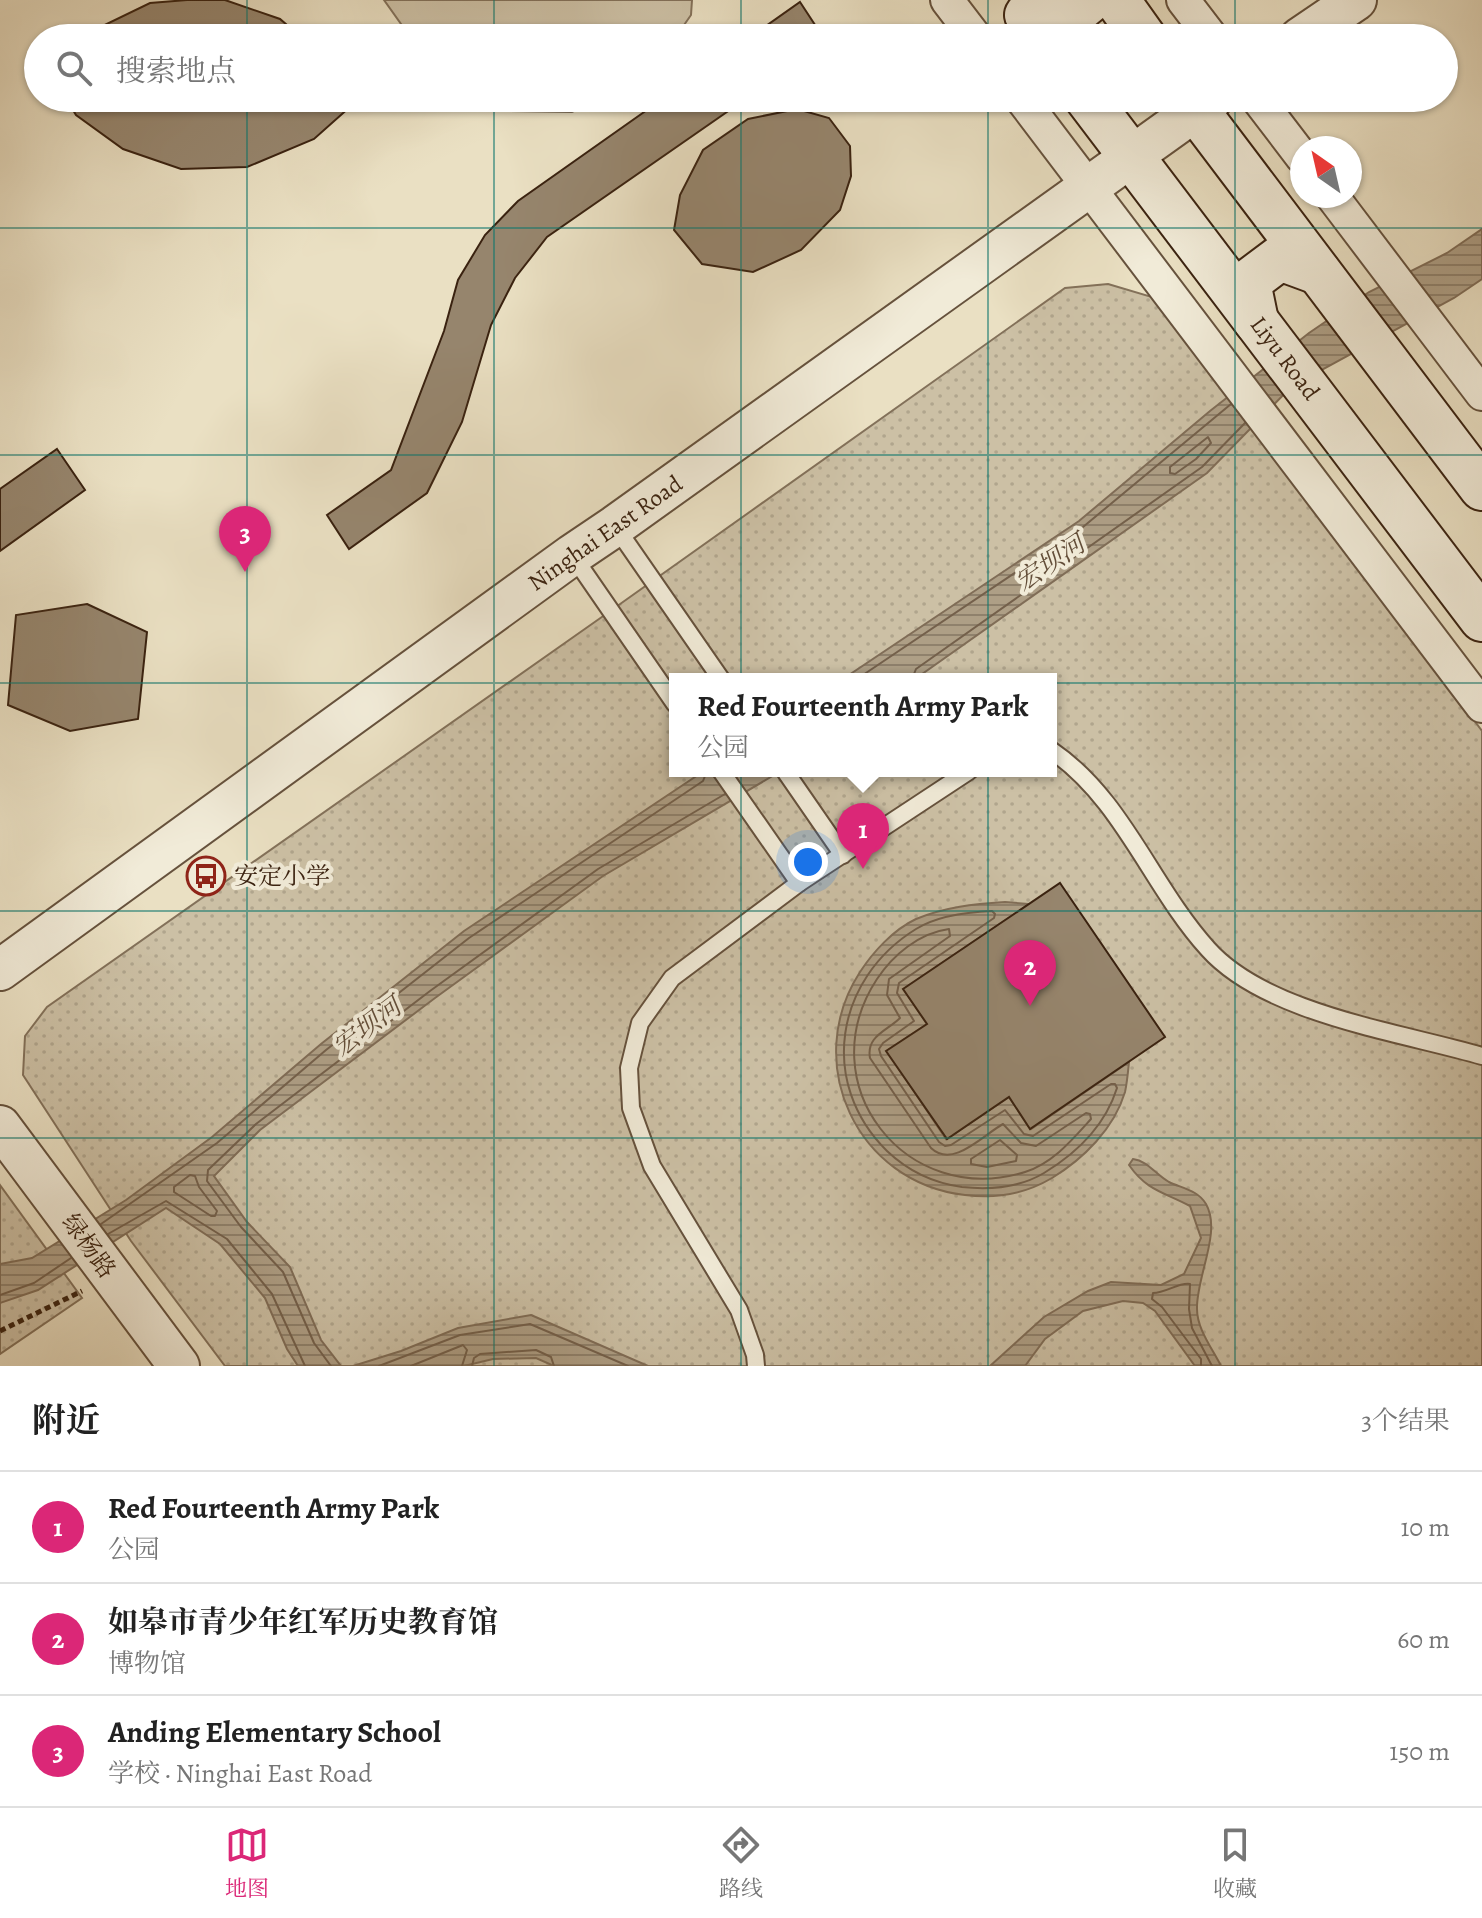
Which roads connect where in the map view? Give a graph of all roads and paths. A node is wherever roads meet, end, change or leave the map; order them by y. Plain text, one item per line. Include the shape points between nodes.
1 (947, 0) edge
2 (1090, 0) edge
3 (1117, 0) edge
4 (1183, 0) edge
5 (1356, 0) edge
6 (1029, 18) edge
7 (965, 24) edge
8 (1134, 24) edge
9 (1201, 24) edge
10 (1321, 24) edge
11 (1032, 112) edge
12 (1098, 112) edge
13 (1186, 112) edge
14 (1206, 112) edge
15 (1268, 112) edge
16 (1290, 141) edge
17 (1131, 156) junction
18 (1089, 187) junction
19 (1341, 208) edge
20 (1318, 272) junction
21 (1256, 321) junction
22 (1482, 394) edge
23 (1482, 488) edge
24 (615, 526) junction
25 (572, 555) junction
26 (1482, 619) edge
27 (717, 673) edge
28 (669, 695) edge
29 (1482, 706) edge
30 (1057, 754) edge
31 (725, 777) edge
32 (789, 777) edge
33 (960, 777) edge
34 (843, 855) junction
35 (799, 883) junction
36 (0, 970) edge
37 (1482, 1056) edge
38 (0, 1126) edge
39 (106, 1269) junction
40 (0, 1331) edge
41 (179, 1366) edge
42 (756, 1366) edge

1 - 7 street
2 - 6 main road via 1061,24
3 - 8 main road
4 - 9 street
5 - 10 street
11 - 18 street
12 - 17 main road, Liyu Road
13 - 17 street, Ninghai East Road
14 - 20 main road
15 - 16 street
17 - 18 street, Ninghai East Road
17 - 21 main road, Liyu Road
18 - 24 street, Ninghai East Road
18 - 29 street
19 - 22 street
20 - 21 main road via 1280,258 1248,282
20 - 23 main road
21 - 26 main road, Liyu Road
24 - 25 street, Ninghai East Road
24 - 27 lane
25 - 28 lane
25 - 36 street, Ninghai East Road
30 - 37 lane via 1104,799 1178,913 1210,952 1252,984 1303,1008
31 - 35 lane
32 - 34 lane
33 - 34 lane
34 - 35 lane
35 - 42 lane via 672,978 640,1023 629,1068 631,1108 652,1166 739,1310
38 - 39 street, 绿杨路
39 - 40 path
39 - 41 street, 绿杨路

